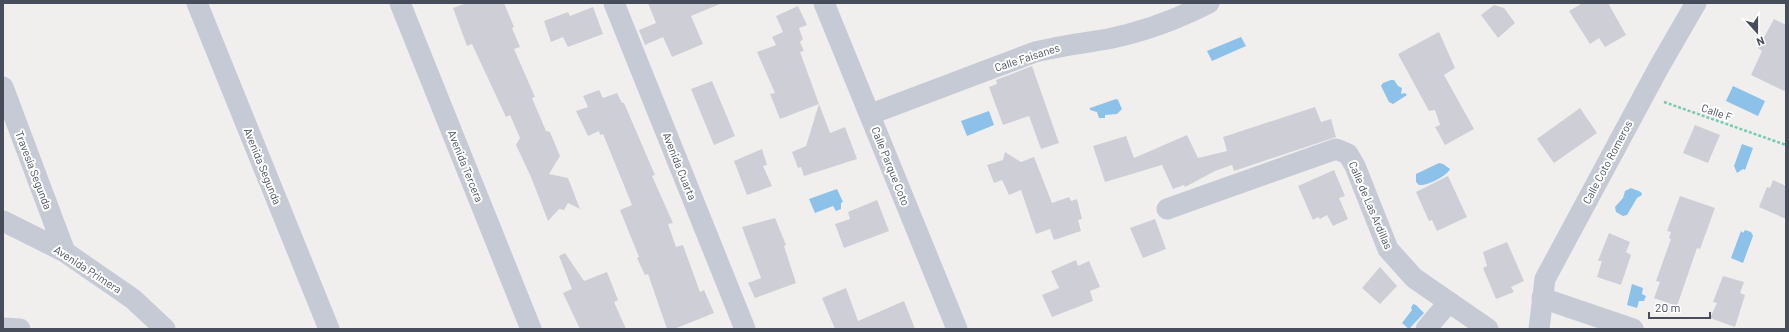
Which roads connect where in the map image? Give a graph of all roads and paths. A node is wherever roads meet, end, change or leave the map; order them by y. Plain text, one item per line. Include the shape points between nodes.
1 (197, 3) edge
2 (400, 3) edge
3 (614, 3) edge
4 (824, 3) edge
5 (1209, 3) edge
6 (1696, 3) edge
7 (3, 87) edge
8 (1644, 95) junction
9 (871, 114) junction
10 (1786, 145) edge
11 (1167, 209) dead end
12 (3, 221) edge
13 (65, 252) junction
14 (1542, 298) junction
15 (1449, 302) junction
16 (3, 328) edge
17 (20, 329) edge
18 (165, 329) edge
19 (329, 329) edge
20 (532, 329) edge
21 (746, 329) edge
22 (958, 329) edge
23 (1426, 329) edge
24 (1488, 329) edge
25 (1539, 329) edge
26 (1634, 329) edge

1 - 19 street, Avenida Segunda
2 - 20 street, Avenida Tercera
3 - 21 street, Avenida Cuarta
4 - 9 street, Calle Parque Coto
5 - 9 street, Calle Faisanes via 1146,28 1035,52
6 - 8 street, Calle Coto Romeros
7 - 13 street, Travesía Segunda
8 - 10 path, Calle F
8 - 14 street, Calle Coto Romeros via 1545,279
9 - 22 street, Calle Parque Coto
11 - 15 street, Calle de Las Ardillas via 1336,149 1348,154 1355,166 1388,249 1414,278
12 - 13 street, Avenida Primera
13 - 18 street, Avenida Primera via 133,299
14 - 25 street, Calle Coto Romeros
14 - 26 street
15 - 23 street
15 - 24 street, Calle de Las Ardillas
16 - 17 street

